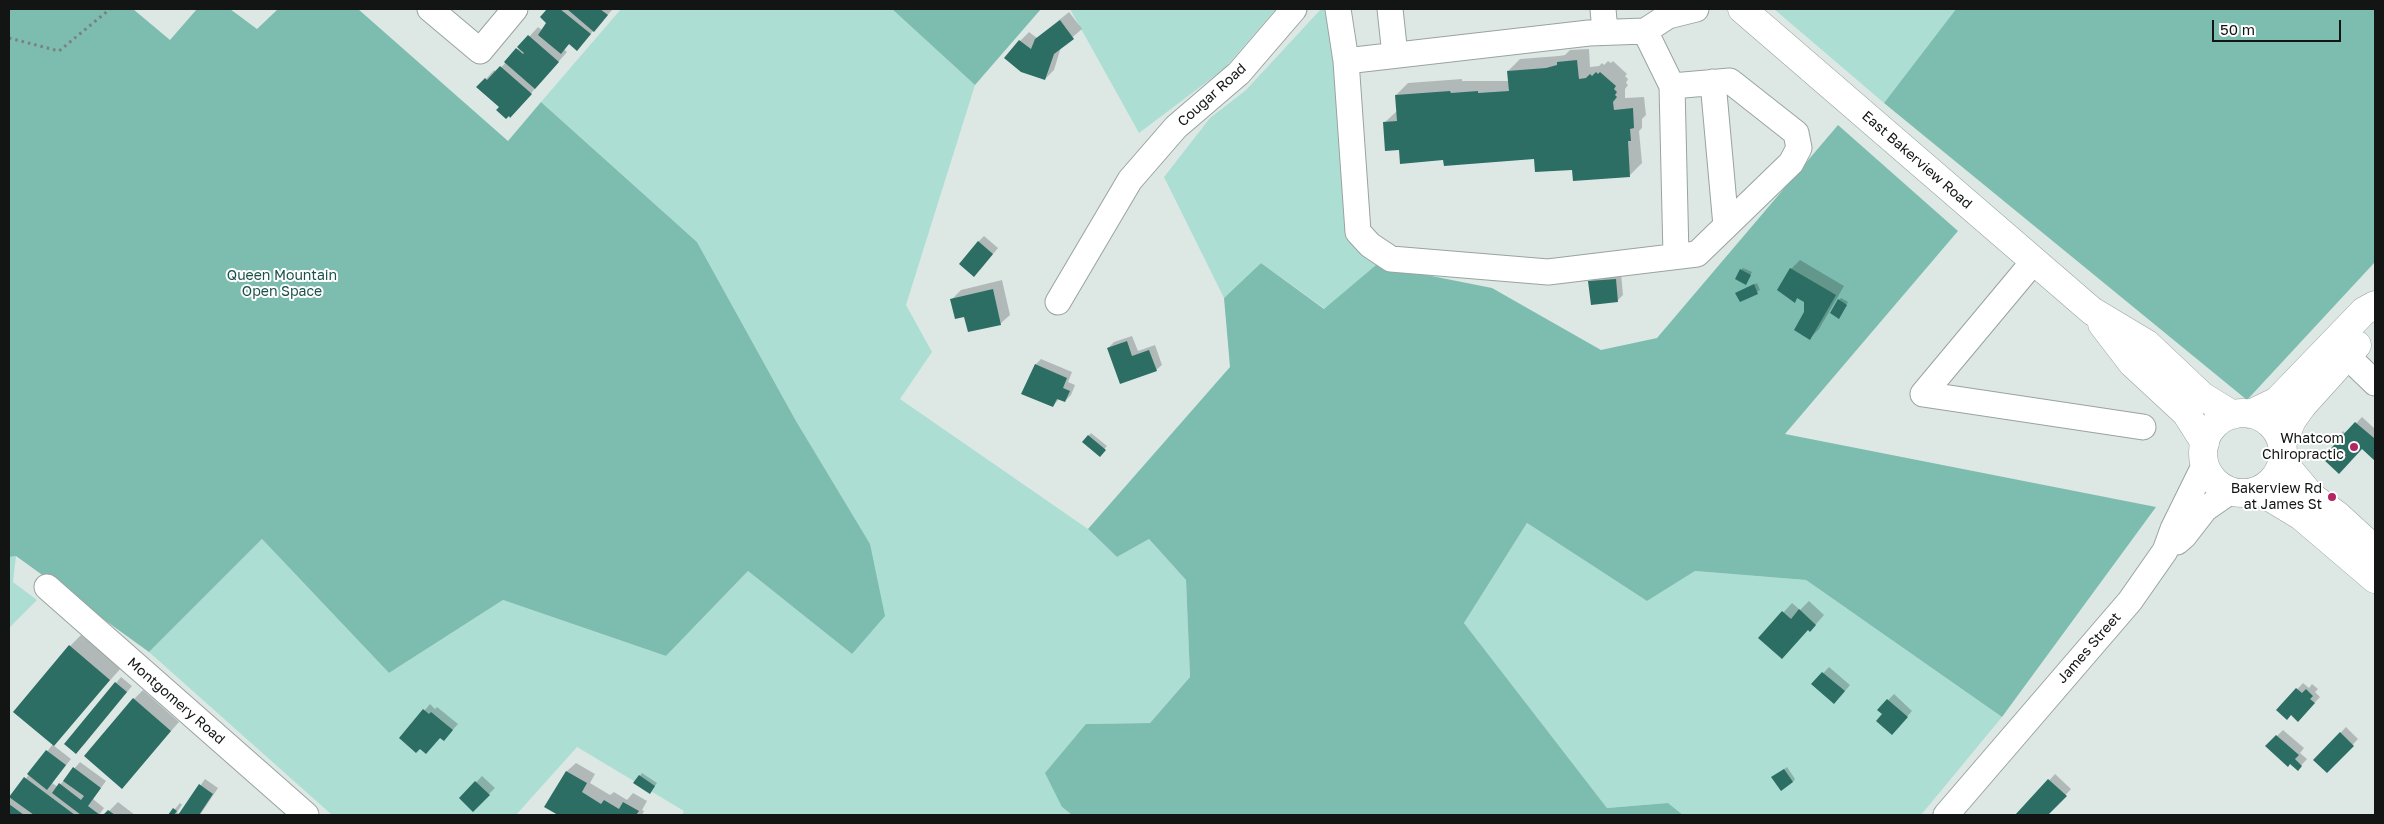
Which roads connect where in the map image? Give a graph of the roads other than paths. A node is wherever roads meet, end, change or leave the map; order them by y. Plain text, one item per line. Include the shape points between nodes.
1 (430, 9) edge
2 (515, 9) edge
3 (1294, 9) edge
4 (1338, 9) edge
5 (1390, 9) edge
6 (1696, 9) edge
7 (1742, 9) edge
8 (1670, 13) edge
9 (1604, 20) edge
10 (1645, 31) junction
11 (1395, 55) junction
12 (1346, 61) junction
13 (1713, 82) junction
14 (1672, 86) junction
15 (1726, 226) junction
16 (1676, 256) junction
17 (2034, 261) junction
18 (1058, 302) dead end
19 (2375, 305) edge
20 (2092, 311) junction
21 (2375, 324) edge
22 (2334, 355) junction
23 (2375, 383) edge
24 (2242, 415) junction
25 (2143, 427) dead end
26 (2205, 453) junction
27 (2282, 453) junction
28 (2258, 490) junction
29 (2231, 491) junction
30 (2375, 550) edge
31 (2165, 551) junction
32 (2375, 579) edge
33 (47, 587) dead end
34 (306, 815) edge
35 (1946, 815) edge

1 - 2 street via 480,51
3 - 18 street, Cougar Road via 1239,73 1176,127 1130,180
4 - 12 street
5 - 11 street
6 - 8 street
7 - 17 main road, East Bakerview Road
8 - 10 street
9 - 10 street
9 - 11 street
10 - 14 street
11 - 12 street
12 - 16 street via 1358,232 1391,259 1548,272
13 - 14 street
13 - 15 street
13 - 15 street via 1730,81 1785,122 1796,133 1799,148 1791,163
14 - 16 street
15 - 16 street via 1697,254
17 - 20 main road, East Bakerview Road
17 - 25 street via 1923,394
19 - 22 main road via 2364,312
20 - 24 main road, East Bakerview Road via 2147,344 2202,396
20 - 26 main road, East Bakerview Road via 2132,363 2186,413
21 - 22 main road
22 - 23 street
22 - 24 main road via 2278,401
22 - 27 main road via 2292,420
24 - 26 main road via 2218,423
24 - 27 main road via 2267,422 2273,428
26 - 29 main road via 2214,480
26 - 31 street, James Street
27 - 28 main road via 2275,477
27 - 30 main road via 2312,497
28 - 29 main road via 2247,493
28 - 32 main road via 2301,516
29 - 31 street via 2204,509 2184,536
31 - 35 street, James Street via 2130,601
33 - 34 street, Montgomery Road

